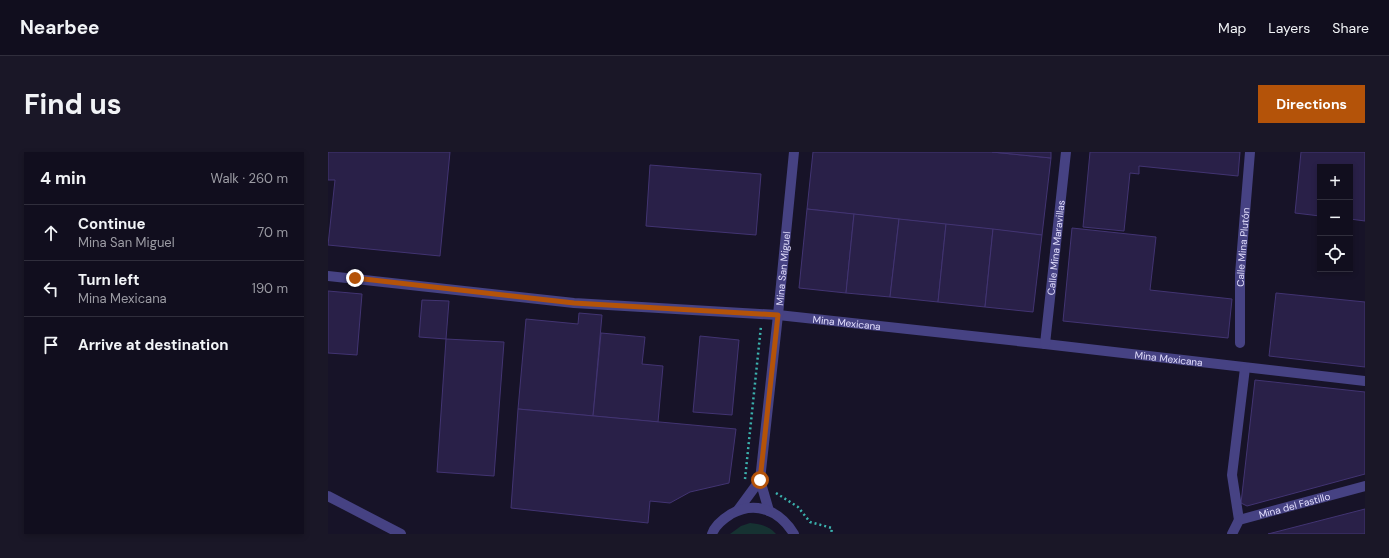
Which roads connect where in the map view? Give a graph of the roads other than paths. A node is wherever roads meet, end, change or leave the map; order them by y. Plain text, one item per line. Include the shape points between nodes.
1 (794, 152) edge
2 (1066, 152) edge
3 (1250, 152) edge
4 (328, 276) edge
5 (778, 315) junction
6 (1240, 343) dead end
7 (1045, 344) junction
8 (1245, 368) junction
9 (1365, 381) edge
10 (760, 480) junction
11 (1365, 486) edge
12 (328, 496) edge
13 (738, 510) junction
14 (770, 511) junction
15 (1239, 520) junction
16 (401, 534) edge
17 (712, 534) edge
18 (794, 534) edge
19 (1232, 534) edge

1 - 5 street, Mina San Miguel
2 - 7 street, Calle Mina Maravillas
3 - 6 street, Calle Mina Plutón via 1240,274
4 - 5 street, Mina Mexicana via 574,303
5 - 7 street, Mina Mexicana
5 - 10 street, Mina San Miguel
7 - 8 street, Mina Mexicana
8 - 9 street, Mina Mexicana
8 - 15 street via 1232,475
10 - 13 street
10 - 14 street
11 - 15 street, Mina del Fastillo
12 - 16 street
13 - 14 street via 759,508
13 - 17 street via 724,518
14 - 18 street via 789,525
15 - 19 street

